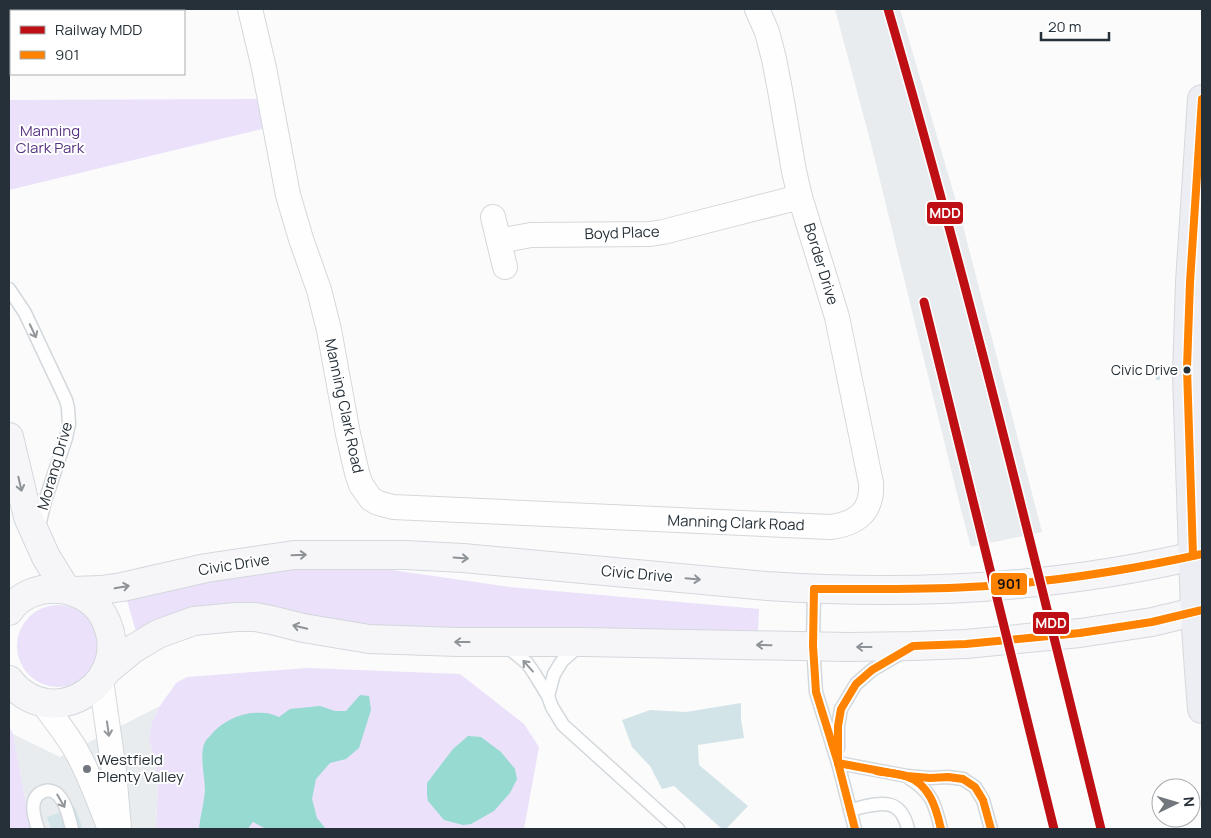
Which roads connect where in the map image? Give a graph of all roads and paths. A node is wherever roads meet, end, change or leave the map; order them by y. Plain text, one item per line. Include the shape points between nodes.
1 (250, 9) edge
2 (757, 9) edge
3 (1202, 99) edge
4 (800, 197) junction
5 (493, 217) dead end
6 (499, 241) junction
7 (505, 267) dead end
8 (9, 289) edge
9 (9, 437) edge
10 (858, 518) joint
11 (37, 537) junction
12 (1198, 555) edge
13 (814, 589) junction
14 (70, 590) junction
15 (9, 611) edge
16 (1199, 611) edge
17 (501, 642) junction
18 (584, 642) junction
19 (813, 646) junction
20 (913, 646) junction
21 (103, 676) junction
22 (9, 680) edge
23 (548, 696) junction
24 (42, 702) junction
25 (1202, 708) edge
26 (838, 763) junction
27 (907, 776) junction
28 (850, 810) junction
29 (38, 829) edge
30 (72, 829) edge
31 (110, 829) edge
32 (119, 829) edge
33 (678, 829) edge
34 (855, 829) edge
35 (908, 829) edge
36 (941, 829) edge
37 (991, 829) edge

1 - 10 street, Manning Clark Road via 288,195 325,314 357,473 371,499 393,507 830,527
2 - 4 street, Border Drive via 774,59
3 - 12 main road via 1187,368
4 - 6 street, Boyd Place via 664,232 531,235
4 - 10 street, Border Drive via 838,317 871,483 870,502
5 - 6 street
6 - 7 street
8 -> 11 lane, Morang Drive via 25,313 68,408 66,438 40,517
9 -> 11 main road, Morang Drive via 28,517
11 - 14 main road, Morang Drive via 46,557
12 - 13 main road, Civic Drive via 1134,568 1020,584 892,590
12 - 16 main road
14 -> 13 main road, Civic Drive via 122,587 206,568 294,555 463,558
13 - 19 lane
14 - 15 main road, Civic Drive via 51,588 36,591 22,598
14 - 21 main road via 88,599 108,624 112,640 111,657
16 - 20 main road via 1080,633
16 - 25 main road via 1198,671
17 - 18 main road
17 -> 21 main road via 369,639 255,617 215,618 194,621 158,634 133,649
23 -> 17 lane via 527,663
19 -> 18 main road
18 - 23 lane via 562,661 554,674
20 -> 19 main road
19 - 26 lane via 816,692
20 - 26 lane via 872,670 856,684 841,708
21 - 24 main road via 92,690 81,697 56,704
21 -> 32 street
22 - 24 main road via 19,691
23 - 33 lane via 564,725
24 - 31 street via 78,753
26 - 27 lane
26 - 28 lane
27 - 36 lane via 929,795
27 - 37 lane via 963,779 975,787
28 - 34 lane
28 - 35 lane via 876,804 892,805 903,814
29 -> 30 lane via 33,808 35,799 46,791 56,793 64,804

